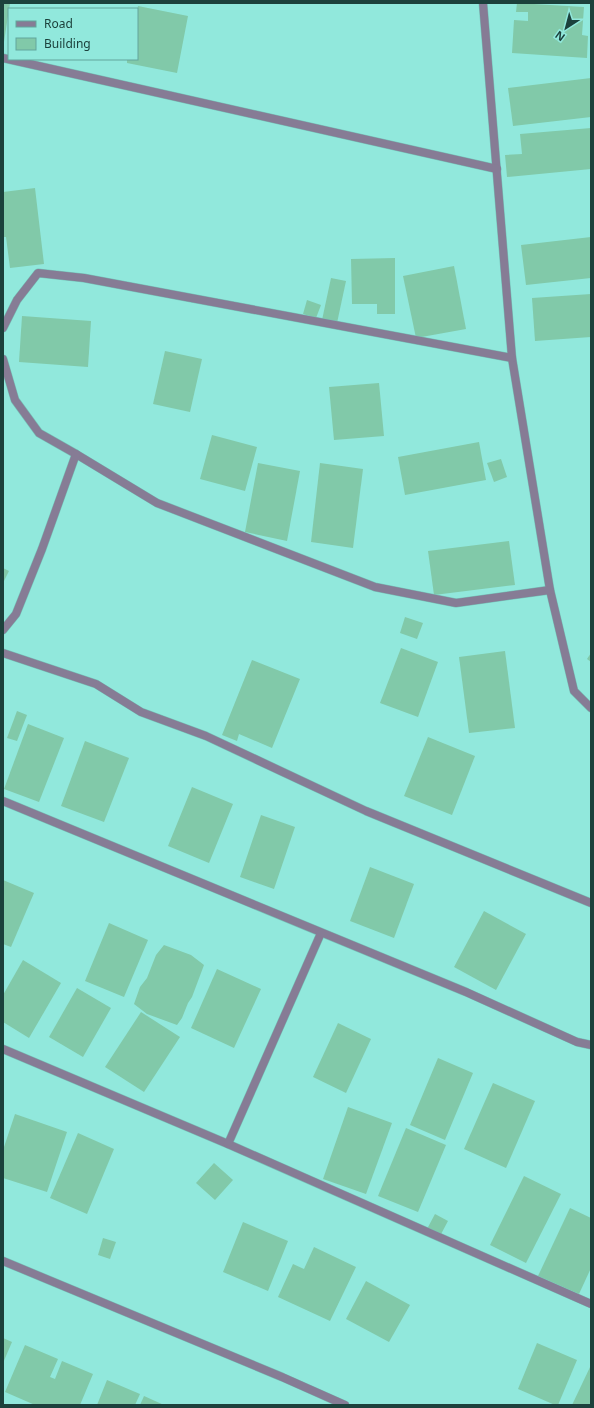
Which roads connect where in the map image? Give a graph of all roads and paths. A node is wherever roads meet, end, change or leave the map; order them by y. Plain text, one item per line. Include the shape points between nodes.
1 (484, 3) edge
2 (12, 60) edge
3 (497, 169) junction
4 (3, 328) edge
5 (512, 358) junction
6 (3, 359) edge
7 (76, 454) junction
8 (550, 590) junction
9 (3, 630) edge
10 (3, 653) edge
11 (591, 708) edge
12 (3, 801) edge
13 (591, 903) edge
14 (321, 933) junction
15 (591, 1045) edge
16 (3, 1049) edge
17 (228, 1144) junction
18 (3, 1262) edge
19 (591, 1304) edge
20 (345, 1405) edge

1 - 3 street
2 - 3 street
3 - 5 street
4 - 5 street via 17,300 38,273 84,278
5 - 8 street
6 - 7 street via 15,400 39,433
7 - 8 street via 157,503 375,587 456,603
7 - 9 street via 16,614
8 - 11 street via 574,691
10 - 13 street via 96,684 142,712 206,736 366,811
12 - 14 street
14 - 15 street via 466,992 577,1042
14 - 17 street
16 - 17 street
17 - 19 street
18 - 20 street

